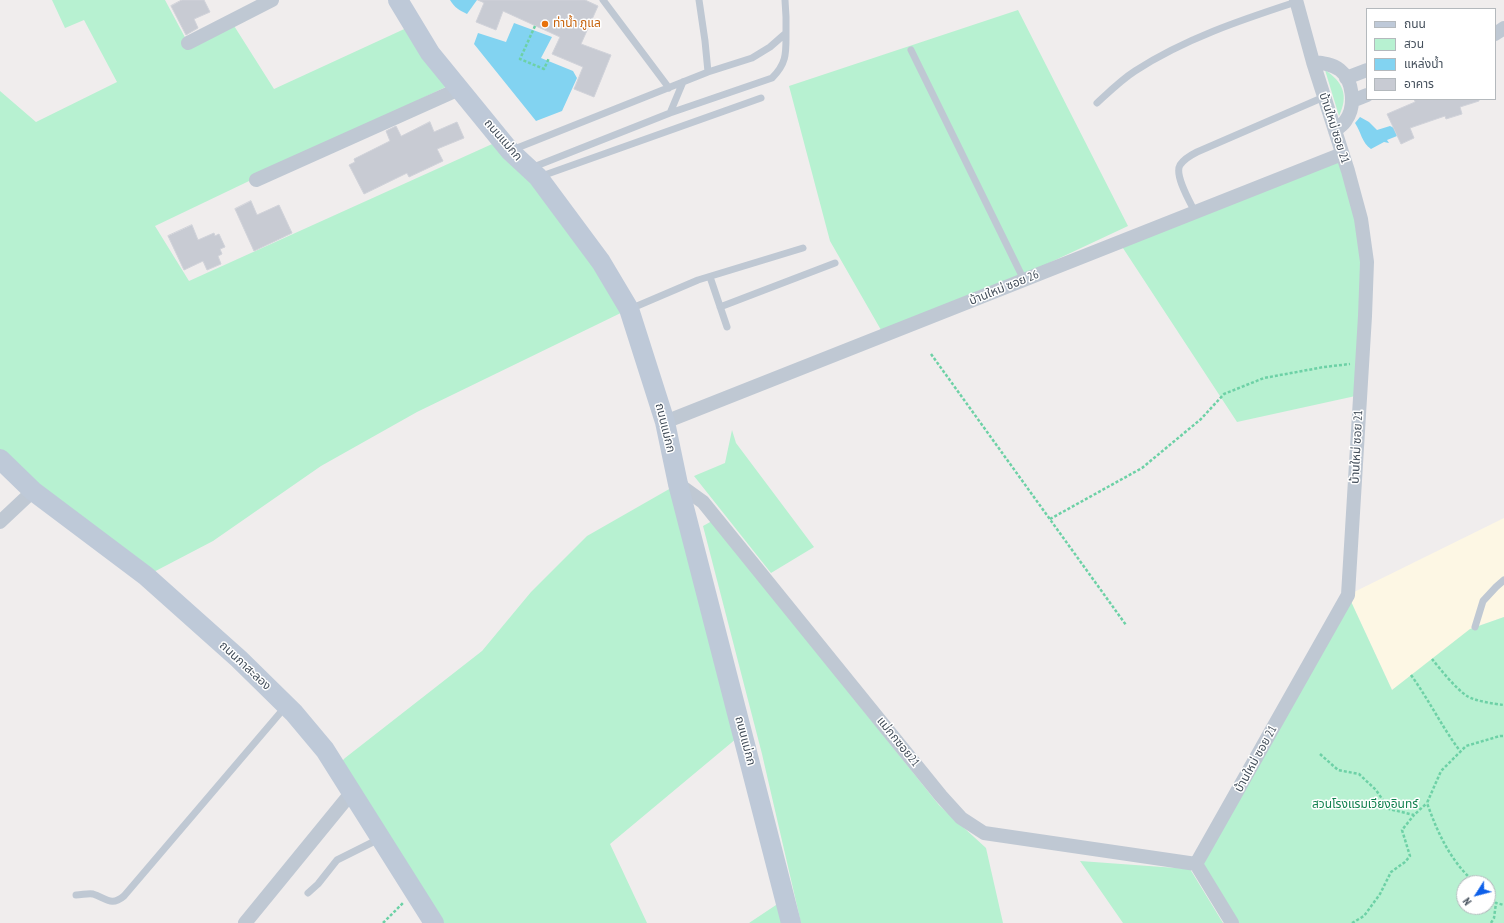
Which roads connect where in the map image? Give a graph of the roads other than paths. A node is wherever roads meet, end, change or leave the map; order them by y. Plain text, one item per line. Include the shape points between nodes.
1 (272, 0) edge
2 (398, 0) edge
3 (603, 0) edge
4 (699, 0) edge
5 (785, 0) edge
6 (1296, 1) edge
7 (786, 33) junction
8 (188, 43) dead end
9 (911, 50) dead end
10 (1313, 62) junction
11 (1366, 70) edge
12 (708, 72) junction
13 (1346, 78) junction
14 (684, 82) junction
15 (459, 88) junction
16 (669, 88) junction
17 (1366, 94) edge
18 (761, 98) dead end
19 (1324, 98) junction
20 (1352, 100) junction
21 (1097, 103) dead end
22 (670, 114) junction
23 (1335, 131) junction
24 (510, 151) junction
25 (1342, 154) junction
26 (533, 173) junction
27 (256, 180) dead end
28 (1195, 212) junction
29 (803, 248) dead end
30 (835, 263) dead end
31 (710, 277) junction
32 (1024, 280) junction
33 (720, 307) junction
34 (629, 310) junction
35 (727, 327) dead end
36 (665, 422) junction
37 (0, 459) edge
38 (678, 484) junction
39 (33, 491) junction
40 (0, 522) edge
41 (1504, 580) edge
42 (1475, 627) dead end
43 (286, 706) junction
44 (352, 792) junction
45 (381, 838) junction
46 (1196, 864) junction
47 (308, 893) dead end
48 (76, 895) dead end
49 (245, 923) edge
50 (434, 923) edge
51 (791, 923) edge
52 (1232, 923) edge

1 - 8 street
2 - 15 street, ถนนแม่กก via 430,53
3 - 16 lane
4 - 12 lane
5 - 7 lane
6 - 10 street, บ้านใหม่ ซอย 21
6 - 21 lane via 1228,25 1174,50 1134,72
7 - 12 lane via 752,58
7 - 22 lane via 783,64 772,78
9 - 32 lane
10 - 13 street via 1327,63 1341,70
10 - 19 street, บ้านใหม่ ซอย 21
11 - 13 street
12 - 14 lane
13 - 20 street via 1351,87
14 - 16 lane
14 - 22 lane
15 - 24 street, ถนนแม่กก
15 - 27 street
16 - 24 lane
17 - 20 street
18 - 26 lane
19 - 23 street, บ้านใหม่ ซอย 21
19 - 28 lane via 1186,159 1180,165 1179,178
20 - 23 street via 1347,119
22 - 26 lane
23 - 25 street, บ้านใหม่ ซอย 21
24 - 26 street, ถนนแม่กก
25 - 28 street, บ้านใหม่ ซอย 26
25 - 46 street, บ้านใหม่ ซอย 21 via 1361,219 1367,262 1348,595
26 - 34 street, ถนนแม่กก via 601,262
28 - 32 street, บ้านใหม่ ซอย 26
29 - 31 lane
30 - 33 lane
31 - 33 lane
31 - 34 lane
32 - 36 street, บ้านใหม่ ซอย 26
33 - 35 lane
34 - 36 street, ถนนแม่กก
36 - 38 street, ถนนแม่กก
37 - 39 street, ถนนกาสะลอง
38 - 46 street, แม่กกซอย21 via 703,502 961,818 984,832
38 - 51 street, ถนนแม่กก
39 - 40 street
39 - 43 street, ถนนกาสะลอง via 146,576 239,659
41 - 42 lane via 1483,601
43 - 44 street, ถนนกาสะลอง via 325,750
43 - 48 lane via 124,896 111,901 90,894
44 - 45 street, ถนนกาสะลอง
44 - 49 street
45 - 47 lane via 336,860
45 - 50 street, ถนนกาสะลอง
46 - 52 street

